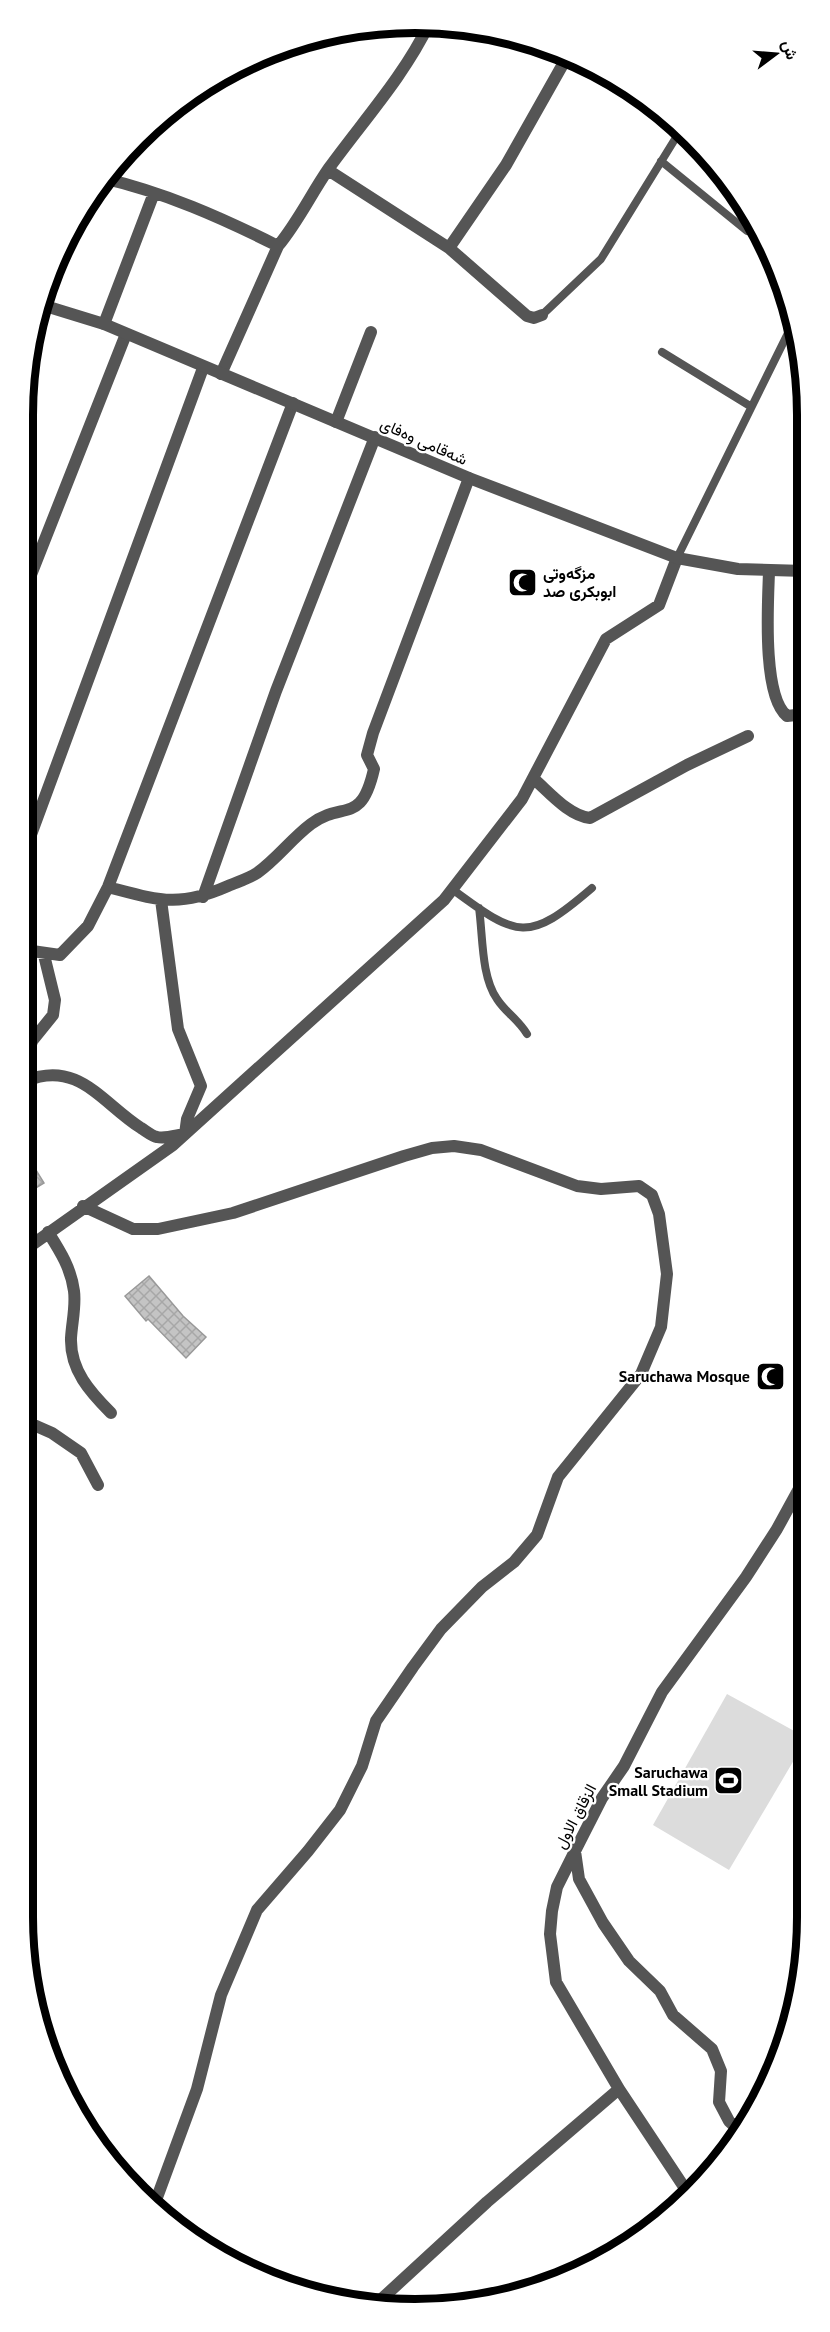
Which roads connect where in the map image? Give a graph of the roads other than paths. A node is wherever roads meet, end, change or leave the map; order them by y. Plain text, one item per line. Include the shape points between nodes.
1 (424, 33) edge
2 (564, 63) edge
3 (676, 137) edge
4 (661, 161) junction
5 (328, 170) junction
6 (113, 181) edge
7 (153, 193) junction
8 (747, 231) dead end
9 (278, 246) junction
10 (449, 248) junction
11 (49, 307) edge
12 (542, 315) joint
13 (104, 324) junction
14 (371, 332) dead end
15 (788, 332) edge
16 (126, 334) junction
17 (662, 352) dead end
18 (203, 368) junction
19 (221, 374) junction
20 (293, 403) junction
21 (750, 406) junction
22 (336, 422) junction
23 (375, 437) junction
24 (469, 478) junction
25 (677, 558) junction
26 (33, 570) edge
27 (797, 571) edge
28 (769, 572) junction
29 (797, 715) edge
30 (748, 736) dead end
31 (534, 779) junction
32 (33, 829) edge
33 (108, 887) junction
34 (592, 888) dead end
35 (452, 889) junction
36 (203, 897) junction
37 (161, 900) junction
38 (479, 908) junction
39 (33, 952) edge
40 (44, 955) junction
41 (527, 1034) dead end
42 (33, 1040) edge
43 (33, 1078) edge
44 (185, 1134) junction
45 (83, 1206) junction
46 (48, 1232) junction
47 (33, 1244) edge
48 (111, 1413) dead end
49 (33, 1425) edge
50 (98, 1485) dead end
51 (797, 1492) edge
52 (575, 1851) junction
53 (619, 2089) junction
54 (735, 2126) edge
55 (684, 2188) edge
56 (157, 2198) edge
57 (384, 2298) edge

1 - 5 street via 380,102
2 - 10 street via 506,165
3 - 4 lane
4 - 8 lane
4 - 12 lane via 600,259
5 - 9 street
5 - 10 street
6 - 7 street
7 - 9 street via 216,215
7 - 13 street
9 - 19 street
10 - 12 street via 527,316
11 - 13 street, شەقامی وەفای
13 - 16 street, شەقامی وەفای
14 - 22 street
15 - 21 lane
16 - 18 street, شەقامی وەفای
16 - 26 street
17 - 21 lane
18 - 19 street, شەقامی وەفای
18 - 32 street
19 - 20 street, شەقامی وەفای
20 - 22 street, شەقامی وەفای
20 - 33 street
21 - 25 lane
22 - 23 street, شەقامی وەفای
23 - 24 street, شەقامی وەفای
23 - 36 street via 276,691
24 - 25 street, شەقامی وەفای
24 - 36 street via 373,733 367,755 374,769 363,800 352,809 314,822 255,874
25 - 28 street, شەقامی وەفای
25 - 31 street via 659,605 606,639
27 - 28 street, شەقامی وەفای
28 - 29 street via 768,651 777,697 787,716
30 - 31 street via 590,818 582,818
31 - 35 street
33 - 37 street
33 - 40 street via 88,926 72,946 60,955
34 - 38 lane via 560,916 538,927 514,928
35 - 38 lane
35 - 44 street
36 - 37 street
37 - 44 street via 178,1029 201,1086
38 - 41 lane via 490,984 497,1000 519,1020
39 - 40 street
40 - 42 street via 55,1000 53,1015
43 - 44 street via 41,1074 67,1077 92,1087 132,1123 158,1138
44 - 45 street
45 - 46 street
45 - 56 street via 133,1229 158,1229 233,1213 404,1156 454,1146 481,1150 577,1186 639,1186 652,1195 659,1215 668,1274 661,1327 641,1374 558,1477 537,1535 514,1562 482,1587 441,1629 412,1667 376,1721 362,1766 340,1810 257,1910 221,1995 197,2089
46 - 47 street
46 - 48 street via 62,1253 72,1282 74,1362 88,1390
49 - 50 street via 81,1453
51 - 52 street, الزقاق الاول via 746,1577 662,1692
52 - 53 street, الزقاق الاول via 557,1887 551,1958 556,1982
52 - 54 street via 579,1879 629,1961 660,1991 673,2015 712,2049 721,2071 719,2102
53 - 55 street, الزقاق الاول
53 - 57 street via 487,2202

